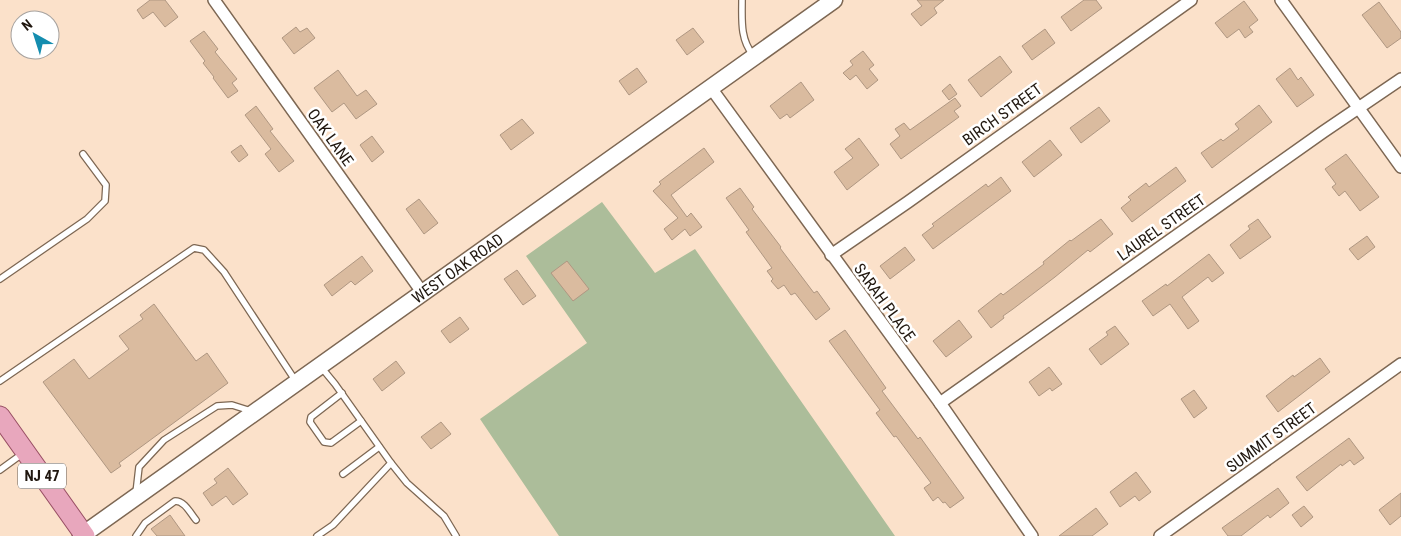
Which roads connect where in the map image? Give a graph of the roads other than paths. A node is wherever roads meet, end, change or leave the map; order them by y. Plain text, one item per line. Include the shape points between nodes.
1 (214, 0) edge
2 (742, 0) edge
3 (834, 0) edge
4 (1191, 0) edge
5 (1281, 0) edge
6 (754, 57) junction
7 (1401, 79) edge
8 (711, 88) junction
9 (1359, 108) junction
10 (83, 154) dead end
11 (1401, 167) edge
12 (831, 255) junction
13 (0, 279) edge
14 (422, 292) junction
15 (1401, 364) edge
16 (320, 365) junction
17 (0, 381) edge
18 (296, 382) junction
19 (342, 393) junction
20 (940, 403) junction
21 (254, 412) junction
22 (0, 416) edge
23 (361, 421) junction
24 (380, 447) junction
25 (25, 452) junction
26 (391, 463) junction
27 (0, 470) edge
28 (343, 474) dead end
29 (136, 497) junction
30 (196, 520) dead end
31 (83, 535) edge
32 (136, 536) edge
33 (317, 536) edge
34 (456, 536) edge
35 (1032, 536) edge
36 (1160, 536) edge

1 - 14 street, OAK LANE
2 - 6 lane via 743,34
3 - 6 street, WEST OAK ROAD
4 - 12 street, BIRCH STREET
5 - 9 street
6 - 8 street, WEST OAK ROAD
7 - 9 street, LAUREL STREET
8 - 12 street, SARAH PLACE
8 - 14 street, WEST OAK ROAD
9 - 11 street
9 - 20 street, LAUREL STREET
10 - 13 lane via 106,185 105,201 87,219
12 - 20 street, SARAH PLACE
14 - 16 street, WEST OAK ROAD
15 - 36 street, SUMMIT STREET
16 - 18 street, WEST OAK ROAD
16 - 19 lane
17 - 18 lane via 194,248 204,250 224,272
18 - 21 street, WEST OAK ROAD
19 - 23 lane
19 - 23 lane via 311,417 310,422 324,442 331,443
20 - 35 street, SARAH PLACE
21 - 29 street, WEST OAK ROAD
21 - 29 lane via 232,405 217,406 164,440 139,467
22 - 25 main road, NJ 47
23 - 24 lane
24 - 26 lane
24 - 28 lane
25 - 27 lane
25 - 31 main road, NJ 47
26 - 33 lane via 333,525
26 - 34 lane via 407,483 444,516
29 - 31 street, WEST OAK ROAD
30 - 32 lane via 184,504 175,501 145,524

